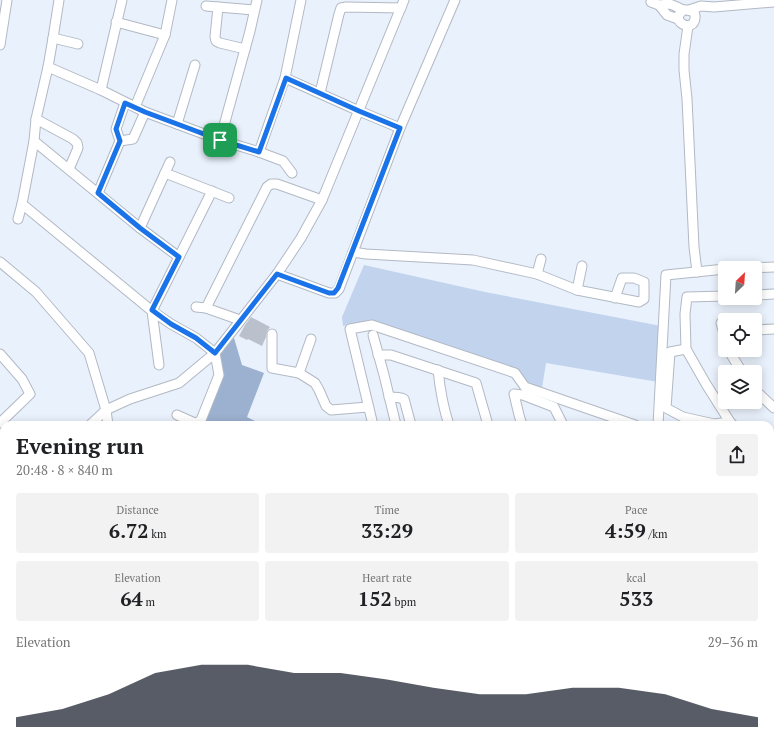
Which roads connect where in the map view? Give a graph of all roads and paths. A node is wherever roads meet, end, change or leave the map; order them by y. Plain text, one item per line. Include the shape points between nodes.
1 (7, 0) edge
2 (59, 0) edge
3 (122, 0) edge
4 (172, 0) edge
5 (257, 0) edge
6 (301, 0) edge
7 (455, 0) edge
8 (651, 2) edge
9 (774, 2) edge
10 (402, 4) edge
11 (206, 6) dead end
12 (218, 7) junction
13 (686, 7) edge
14 (714, 7) junction
15 (254, 10) junction
16 (678, 19) junction
17 (116, 22) junction
18 (691, 23) junction
19 (2, 24) edge
20 (165, 35) junction
21 (53, 38) junction
22 (78, 44) dead end
23 (0, 45) edge
24 (245, 49) junction
25 (195, 65) dead end
26 (48, 67) junction
27 (286, 78) junction
28 (101, 90) junction
29 (320, 93) junction
30 (125, 103) junction
31 (135, 106) junction
32 (359, 111) junction
33 (145, 112) junction
34 (36, 119) junction
35 (177, 124) junction
36 (400, 128) junction
37 (220, 140) junction
38 (34, 141) junction
39 (120, 141) junction
40 (259, 152) junction
41 (170, 162) dead end
42 (69, 169) junction
43 (165, 173) junction
44 (292, 173) dead end
45 (212, 191) junction
46 (98, 193) junction
47 (229, 198) dead end
48 (322, 200) junction
49 (22, 204) junction
50 (18, 219) dead end
51 (140, 228) junction
52 (353, 252) junction
53 (179, 257) junction
54 (542, 259) dead end
55 (0, 262) edge
56 (582, 266) dead end
57 (774, 266) edge
58 (762, 267) edge
59 (718, 270) edge
60 (697, 272) junction
61 (277, 274) junction
62 (537, 274) junction
63 (577, 290) junction
64 (774, 294) edge
65 (762, 295) edge
66 (718, 296) edge
67 (615, 298) dead end
68 (196, 307) dead end
69 (206, 308) junction
70 (152, 310) junction
71 (240, 320) junction
72 (774, 329) edge
73 (762, 330) edge
74 (272, 334) dead end
75 (373, 336) dead end
76 (311, 339) dead end
77 (686, 349) junction
78 (215, 353) junction
79 (0, 354) edge
80 (378, 355) junction
81 (159, 366) dead end
82 (438, 370) junction
83 (299, 372) junction
84 (389, 397) junction
85 (762, 397) edge
86 (368, 407) junction
87 (774, 408) edge
88 (106, 410) junction
89 (177, 415) dead end
90 (2, 421) edge
91 (94, 421) edge
92 (107, 421) edge
93 (190, 421) edge
94 (200, 421) edge
95 (372, 421) edge
96 (395, 421) edge
97 (410, 421) edge
98 (448, 421) edge
99 (487, 421) edge
100 (520, 421) edge
101 (561, 421) edge
102 (623, 421) edge
103 (658, 421) edge
104 (698, 421) edge
105 (730, 421) edge

1 - 19 street
2 - 21 street
3 - 17 street
4 - 20 street
5 - 15 street
6 - 27 street
7 - 36 street
8 - 13 street
8 - 16 street via 667,15
9 - 14 street
10 - 29 street via 341,8
10 - 32 street
11 - 12 street
12 - 15 street
12 - 24 street via 216,41
13 - 14 street
13 - 16 street
13 - 18 street via 695,15
14 - 18 street
15 - 24 street
16 - 18 street via 683,25
17 - 20 street
17 - 28 street
18 - 60 street via 684,54 684,70 688,99
19 - 23 street
20 - 31 street
21 - 22 street
21 - 26 street
24 - 37 street
25 - 35 street
26 - 28 street
26 - 34 street
27 - 29 street
27 - 40 street
28 - 30 street
29 - 32 street
30 - 31 street
30 - 39 street via 116,129
31 - 33 street
32 - 36 street
32 - 48 street
33 - 35 street
33 - 39 street via 133,139
34 - 38 street
34 - 42 street via 77,143 78,148
35 - 37 street
36 - 52 street
37 - 40 street
38 - 42 street
38 - 49 street
39 - 46 street
40 - 44 street via 283,162
41 - 43 street
42 - 46 street
43 - 45 street
43 - 51 street
45 - 47 street
45 - 53 street
46 - 51 street
48 - 61 street
48 - 69 street via 277,184 267,187
49 - 50 street
49 - 70 street
51 - 53 street
52 - 61 street via 334,293
52 - 62 street via 474,260
53 - 70 street
54 - 62 street
55 - 88 street via 36,292 89,353
56 - 63 street
57 - 58 street
59 - 60 street
60 - 103 street via 666,275
61 - 71 street
62 - 63 street
63 - 67 street
64 - 65 street
66 - 77 street via 687,297
68 - 69 street
69 - 71 street
70 - 78 street
70 - 81 street
71 - 78 street
72 - 73 street
74 - 83 street via 272,368
75 - 80 street
76 - 83 street
77 - 104 street via 670,352 666,408 682,417
77 - 105 street
78 - 88 street via 179,383
78 - 94 street via 219,375
79 - 90 street via 34,394
80 - 82 street via 391,355
80 - 84 street
82 - 98 street
82 - 99 street via 476,383
83 - 86 street via 315,383 326,406 331,410
84 - 96 street
84 - 97 street via 404,399
85 - 87 street
86 - 95 street
86 - 102 street via 350,329 372,325 515,373 525,387
88 - 91 street
88 - 92 street
89 - 93 street
100 - 101 street via 514,394 554,407

